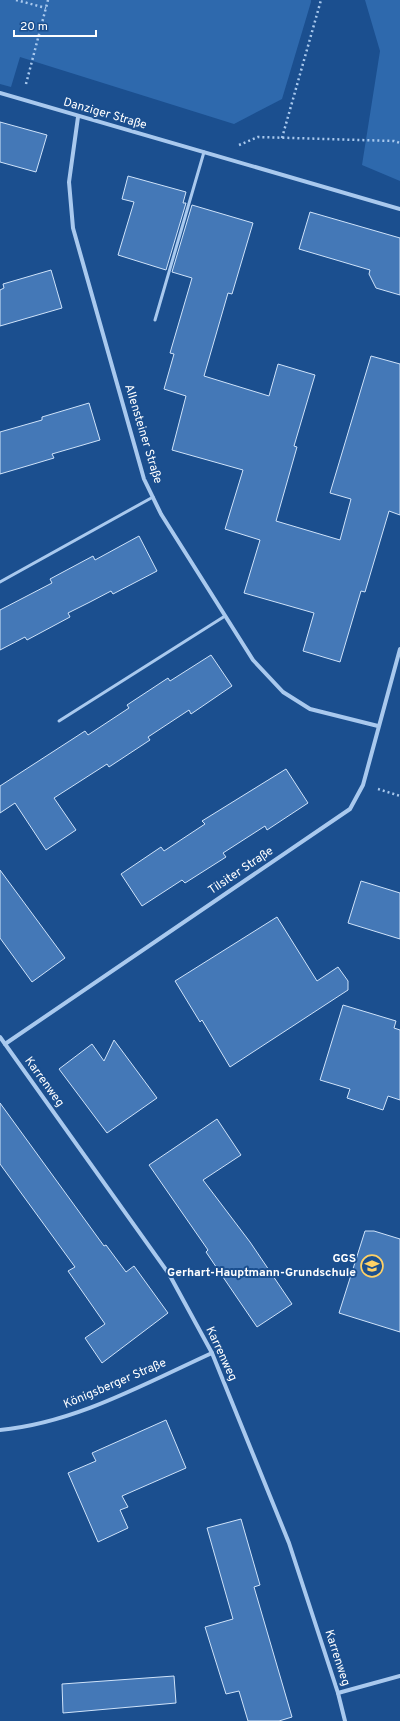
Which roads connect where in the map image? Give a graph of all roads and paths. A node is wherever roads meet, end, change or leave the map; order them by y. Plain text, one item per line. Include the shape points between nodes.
1 (16, 0) edge
2 (48, 0) edge
3 (321, 0) edge
4 (46, 8) junction
5 (0, 93) edge
6 (22, 100) junction
7 (78, 117) junction
8 (282, 138) junction
9 (400, 143) edge
10 (204, 152) junction
11 (217, 156) junction
12 (400, 209) edge
13 (155, 320) dead end
14 (153, 497) junction
15 (0, 582) edge
16 (225, 616) junction
17 (400, 649) edge
18 (59, 721) dead end
19 (378, 726) junction
20 (363, 785) junction
21 (400, 796) edge
22 (0, 1037) edge
23 (5, 1044) junction
24 (212, 1353) junction
25 (0, 1430) edge
26 (400, 1676) edge
27 (338, 1693) junction
28 (345, 1721) edge

1 - 4 path
2 - 4 path
3 - 8 path
4 - 6 path
5 - 6 street, Danziger Straße
6 - 7 street, Danziger Straße
7 - 10 street, Danziger Straße
7 - 14 street, Allensteiner Straße via 69,182 73,228 144,479
8 - 9 path
8 - 11 path via 258,137
10 - 11 street, Danziger Straße
10 - 13 lane
11 - 12 street, Danziger Straße
14 - 15 lane
14 - 16 street, Allensteiner Straße
16 - 18 lane
16 - 19 street, Allensteiner Straße via 253,660 283,692 310,709
17 - 19 street, Tilsiter Straße
19 - 20 street, Tilsiter Straße
20 - 21 path
20 - 23 street, Tilsiter Straße via 350,809
22 - 23 street, Karrenweg
23 - 24 street, Karrenweg via 169,1274
24 - 25 street, Königsberger Straße via 69,1416
24 - 27 street, Karrenweg via 289,1543
26 - 27 street
27 - 28 street, Karrenweg

